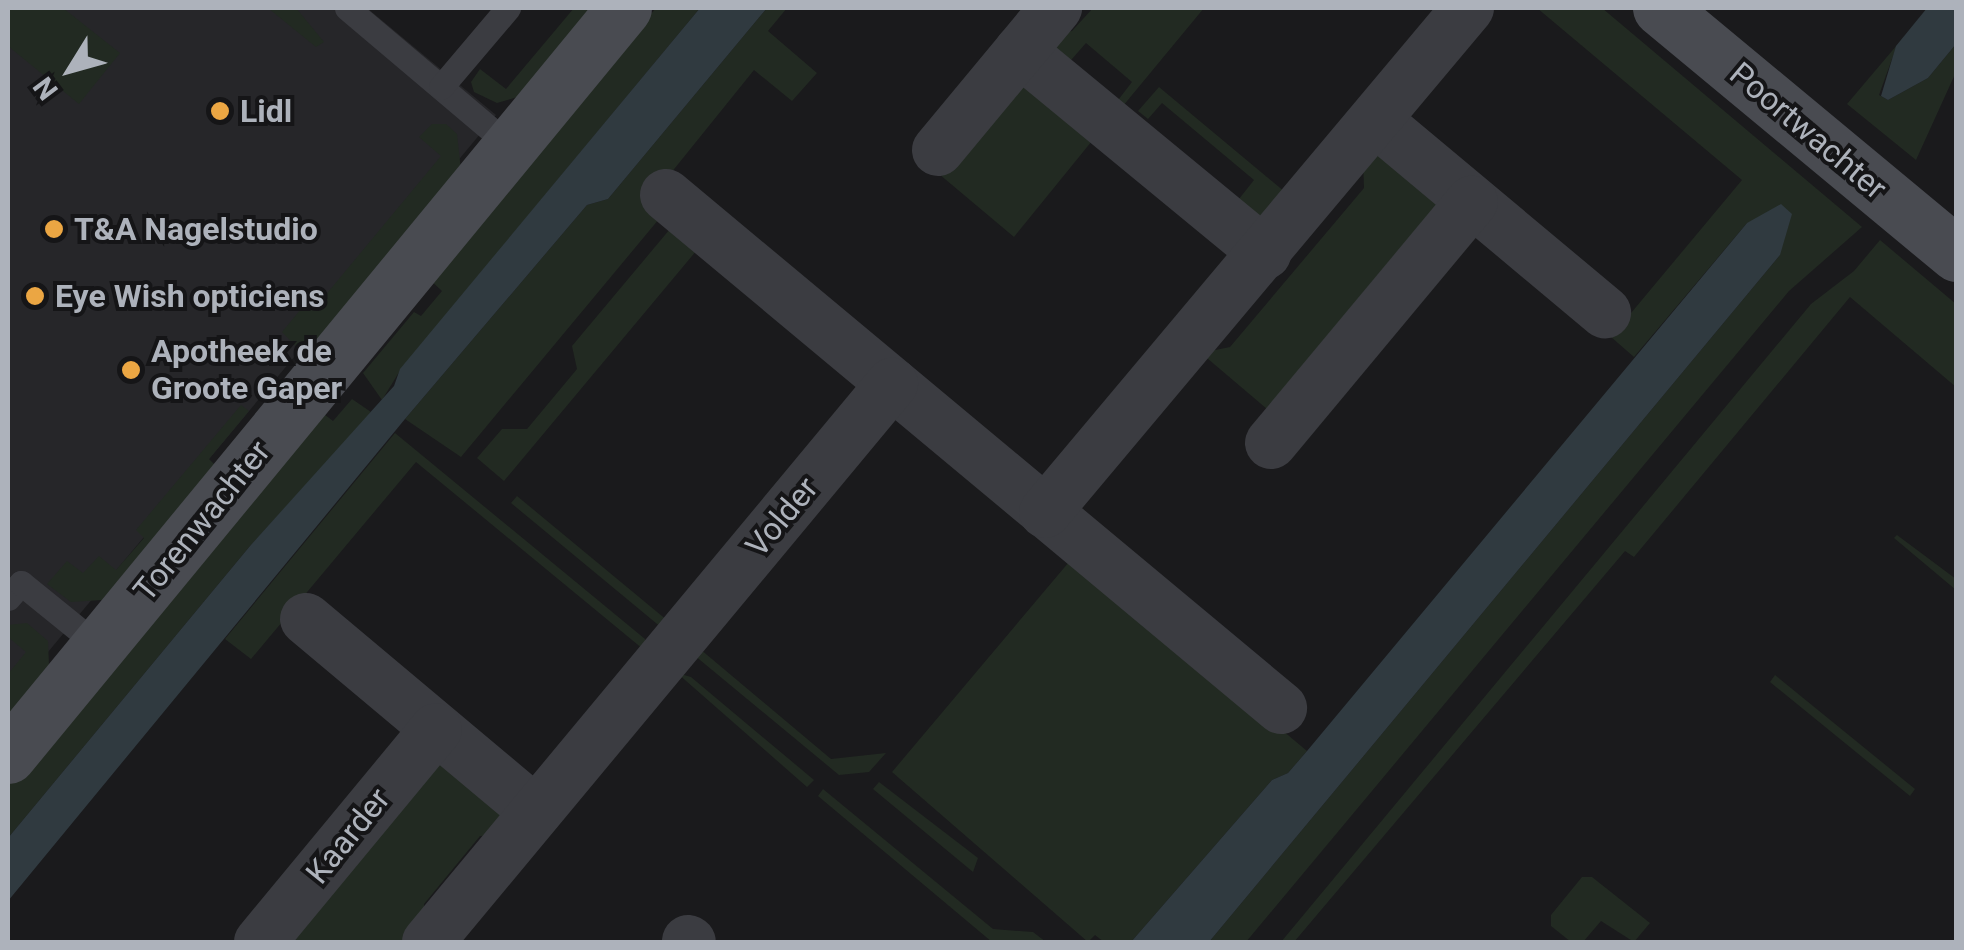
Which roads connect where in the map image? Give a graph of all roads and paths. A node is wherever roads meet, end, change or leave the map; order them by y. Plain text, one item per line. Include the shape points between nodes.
1 (347, 8) edge
2 (508, 8) edge
3 (624, 8) edge
4 (1056, 8) edge
5 (1468, 8) edge
6 (1660, 8) edge
7 (1020, 51) junction
8 (441, 87) junction
9 (1376, 120) junction
10 (509, 145) junction
11 (938, 150) dead end
12 (666, 195) dead end
13 (1472, 202) junction
14 (1950, 236) edge
15 (1265, 253) junction
16 (1605, 312) dead end
17 (892, 384) junction
18 (1271, 443) dead end
19 (1044, 512) junction
20 (8, 598) edge
21 (306, 619) dead end
22 (100, 647) junction
23 (1281, 708) dead end
24 (436, 729) junction
25 (8, 756) edge
26 (536, 812) junction
27 (260, 942) edge
28 (428, 942) edge

1 - 8 lane
2 - 8 lane
3 - 10 street, Torenwachter
4 - 7 street
5 - 9 street
6 - 14 street, Poortwachter
7 - 11 street
7 - 15 street
8 - 10 lane
9 - 13 street
9 - 15 street
10 - 22 street, Torenwachter
12 - 17 street
13 - 16 street
13 - 18 street
15 - 19 street
17 - 19 street
17 - 26 street, Volder
19 - 23 street
20 - 22 lane via 20,582
21 - 24 street
22 - 25 street, Torenwachter
24 - 26 street
24 - 27 street, Kaarder
26 - 28 street

